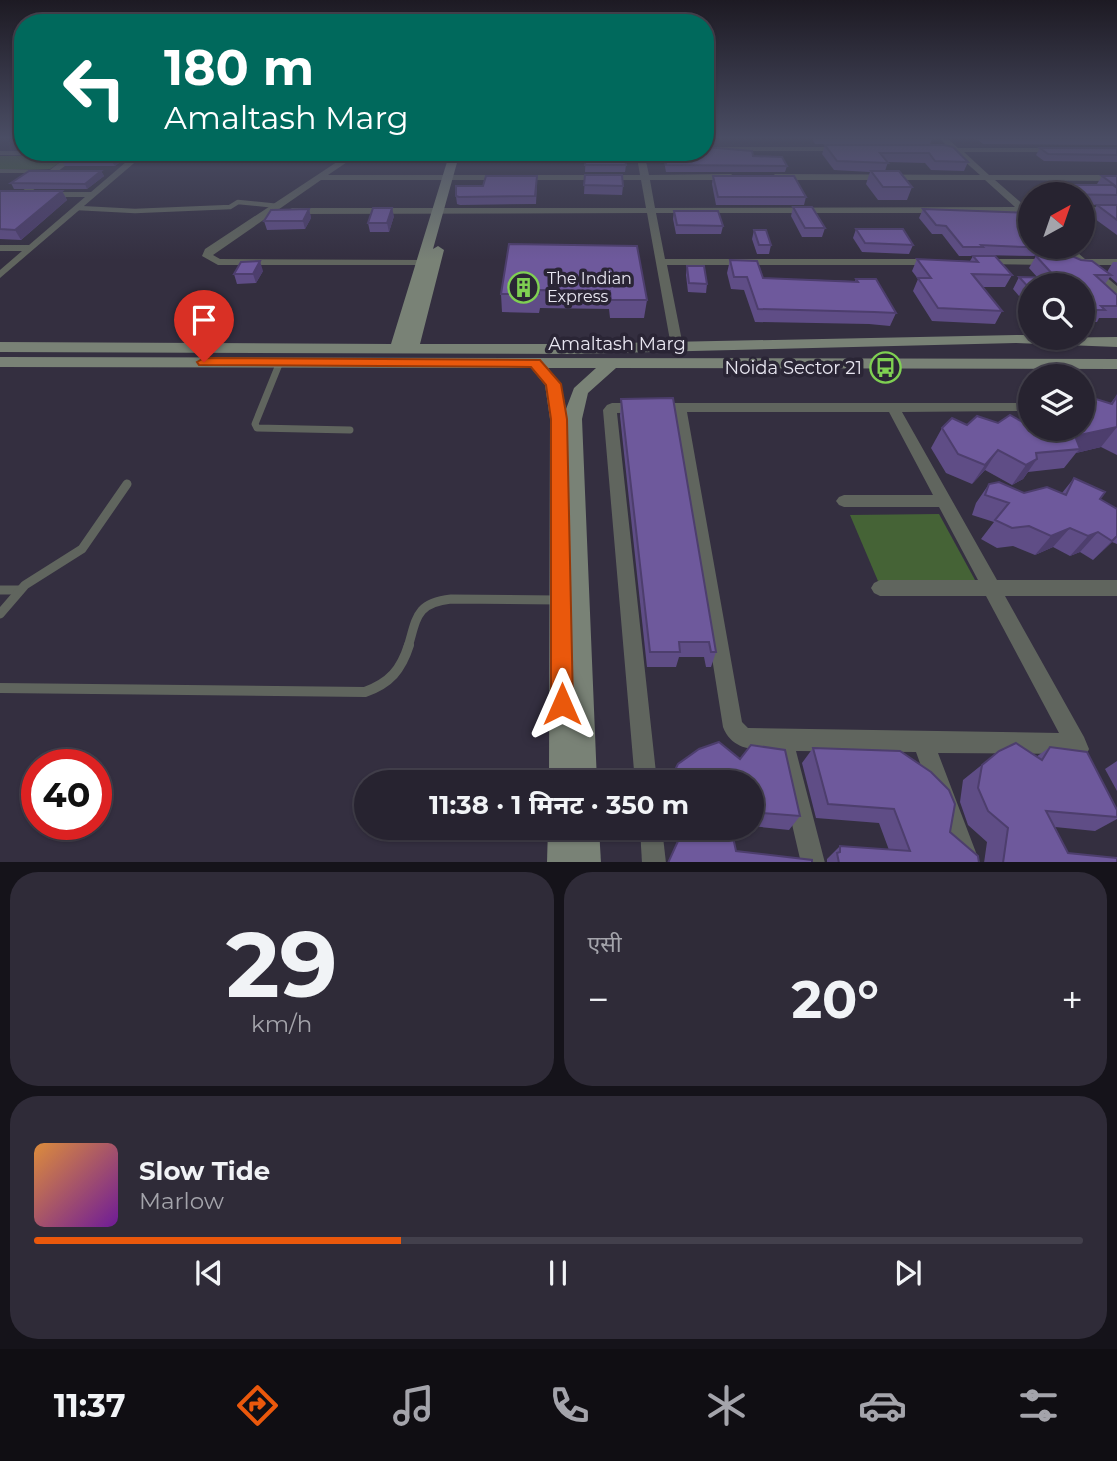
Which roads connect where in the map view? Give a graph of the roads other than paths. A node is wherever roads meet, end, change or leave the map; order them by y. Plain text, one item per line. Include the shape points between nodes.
1 (43, 179) edge
2 (112, 179) edge
3 (321, 179) edge
4 (452, 179) edge
5 (645, 179) edge
6 (989, 179) edge
7 (12, 194) edge
8 (24, 194) junction
9 (94, 195) junction
10 (1018, 203) edge
11 (78, 208) junction
12 (276, 209) junction
13 (1096, 210) edge
14 (1117, 210) edge
15 (443, 211) junction
16 (651, 211) junction
17 (1018, 212) edge
18 (0, 248) edge
19 (31, 248) junction
20 (1079, 259) edge
21 (662, 262) junction
22 (947, 262) edge
23 (974, 262) edge
24 (1056, 262) edge
25 (1069, 262) edge
26 (1083, 262) junction
27 (1117, 262) edge
28 (428, 263) junction
29 (0, 275) edge
30 (1117, 292) edge
31 (978, 340) junction
32 (1018, 340) edge
33 (1095, 341) edge
34 (1117, 342) edge
35 (677, 346) junction
36 (0, 347) edge
37 (404, 348) junction
38 (1059, 350) edge
39 (0, 362) edge
40 (280, 362) junction
41 (535, 363) junction
42 (611, 364) junction
43 (1018, 364) edge
44 (1023, 364) edge
45 (1092, 364) edge
46 (1095, 364) edge
47 (1117, 364) edge
48 (555, 389) junction
49 (579, 391) junction
50 (679, 407) junction
51 (893, 407) junction
52 (1018, 407) edge
53 (350, 430) dead end
54 (127, 484) dead end
55 (568, 491) junction
56 (844, 501) dead end
57 (945, 502) junction
58 (880, 587) dead end
59 (992, 588) junction
60 (1117, 588) edge
61 (0, 590) edge
62 (20, 590) junction
63 (562, 600) junction
64 (0, 614) edge
65 (0, 688) edge
66 (783, 741) junction
67 (923, 742) junction
68 (1077, 744) junction
69 (1090, 769) edge
70 (562, 770) edge
71 (582, 770) edge
72 (645, 770) edge
73 (562, 840) edge
74 (585, 840) edge
75 (652, 840) edge
76 (562, 862) edge
77 (586, 862) edge
78 (654, 862) edge
79 (813, 862) edge
80 (968, 862) edge

1 - 8 street
2 - 9 street
3 - 12 street
4 - 15 main road
5 - 16 street
6 - 10 street
7 - 8 street
8 - 9 street
9 - 11 street
11 - 12 lane via 135,212 230,207 239,202
11 - 19 street
12 - 15 street
12 - 28 street via 207,256 218,262
13 - 14 street
15 - 16 street
15 - 28 main road
16 - 17 street
16 - 21 street
18 - 19 street
19 - 29 street
20 - 26 street
21 - 22 street
21 - 35 street
23 - 24 street
25 - 26 street
26 - 27 street
26 - 30 street
28 - 37 main road
31 - 32 main road, Amaltash Marg
31 - 35 main road, Amaltash Marg
31 - 44 main road, Amaltash Marg via 1035,353 1037,356
33 - 34 main road, Amaltash Marg
35 - 37 main road, Amaltash Marg
36 - 37 main road, Amaltash Marg
38 - 45 main road, Amaltash Marg via 1067,358
39 - 40 main road, Amaltash Marg
40 - 41 main road, Amaltash Marg
40 - 53 lane via 260,406 254,424 257,428
41 - 42 main road, Amaltash Marg
41 - 48 main road
42 - 43 main road, Amaltash Marg via 872,368
42 - 49 main road
46 - 47 main road, Amaltash Marg
48 - 49 main road via 568,395
48 - 55 main road
49 - 55 main road
50 - 51 street
50 - 66 street via 733,727 751,740
50 - 72 street via 617,406 610,410
51 - 52 street
51 - 57 street
54 - 62 lane via 82,549
55 - 63 main road
55 - 71 main road
56 - 57 street
57 - 59 street
58 - 59 street
59 - 60 street
59 - 68 street
61 - 62 lane
62 - 64 lane
63 - 65 lane via 451,599 423,607 395,677 365,692
63 - 70 main road
66 - 67 street
66 - 79 street
67 - 68 street
67 - 80 street
68 - 69 street
73 - 76 main road
74 - 77 main road
75 - 78 street

